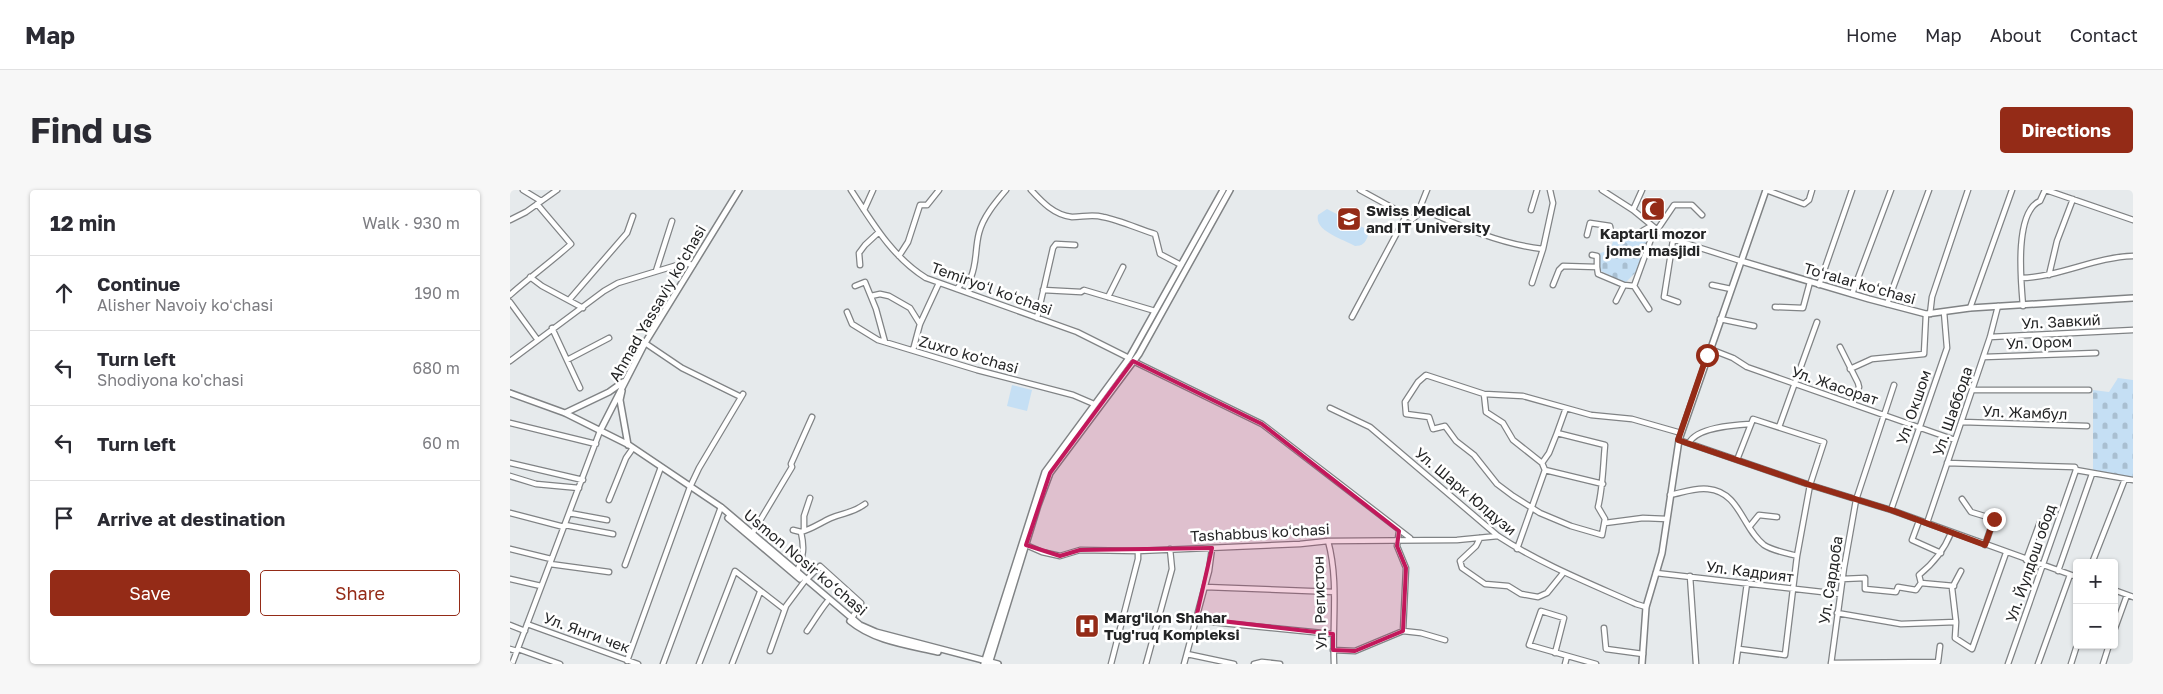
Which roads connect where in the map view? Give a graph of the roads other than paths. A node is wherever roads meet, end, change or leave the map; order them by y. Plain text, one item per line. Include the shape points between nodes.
1 (523, 190) edge
2 (557, 190) edge
3 (739, 190) edge
4 (851, 190) edge
5 (873, 190) edge
6 (939, 190) edge
7 (1006, 190) edge
8 (1031, 190) edge
9 (1223, 190) edge
10 (1230, 190) edge
11 (1360, 190) edge
12 (1427, 190) edge
13 (1536, 190) edge
14 (1550, 190) edge
15 (1602, 190) edge
16 (1642, 190) edge
17 (1766, 190) edge
18 (1812, 190) edge
19 (1852, 190) edge
20 (1891, 190) edge
21 (1929, 190) edge
22 (1968, 190) edge
23 (2012, 190) edge
24 (2046, 190) edge
25 (1610, 193) edge
26 (2073, 199) junction
27 (539, 203) junction
28 (1420, 208) junction
29 (864, 210) junction
30 (1531, 210) dead end
31 (1633, 210) junction
32 (1702, 215) dead end
33 (634, 216) dead end
34 (1406, 216) junction
35 (510, 220) edge
36 (2133, 220) edge
37 (672, 222) dead end
38 (1650, 226) junction
39 (1656, 231) junction
40 (879, 232) junction
41 (1587, 234) dead end
42 (1673, 240) junction
43 (1075, 245) dead end
44 (1543, 249) junction
45 (1592, 255) dead end
46 (899, 256) junction
47 (2133, 256) edge
48 (1741, 261) junction
49 (693, 265) junction
50 (860, 265) dead end
51 (1181, 265) junction
52 (1597, 267) junction
53 (1123, 268) dead end
54 (656, 271) junction
55 (2049, 275) junction
56 (530, 277) junction
57 (2021, 278) junction
58 (1810, 282) junction
59 (939, 283) junction
60 (1532, 283) dead end
61 (1624, 285) junction
62 (1712, 285) dead end
63 (1819, 285) junction
64 (855, 286) dead end
65 (1552, 286) dead end
66 (1634, 286) junction
67 (957, 289) junction
68 (1731, 289) junction
69 (1043, 290) junction
70 (510, 294) edge
71 (1852, 294) junction
72 (871, 296) junction
73 (1108, 297) junction
74 (2133, 298) edge
75 (569, 300) junction
76 (1616, 301) dead end
77 (510, 302) edge
78 (1678, 302) dead end
79 (1887, 304) junction
80 (1998, 306) junction
81 (2022, 306) junction
82 (1775, 307) dead end
83 (582, 308) junction
84 (1970, 308) junction
85 (1649, 309) dead end
86 (847, 312) dead end
87 (1155, 312) junction
88 (1944, 312) junction
89 (1928, 314) junction
90 (1352, 317) dead end
91 (1037, 318) junction
92 (1720, 319) junction
93 (1817, 322) dead end
94 (920, 324) junction
95 (1754, 326) dead end
96 (552, 328) junction
97 (2133, 330) edge
98 (1990, 337) junction
99 (608, 338) dead end
100 (537, 339) junction
101 (885, 342) junction
102 (645, 343) junction
103 (1840, 347) dead end
104 (1710, 349) junction
105 (913, 350) junction
106 (2096, 353) dead end
107 (1984, 356) junction
108 (567, 360) junction
109 (1131, 360) junction
110 (510, 361) edge
111 (1850, 370) junction
112 (625, 380) junction
113 (1796, 384) junction
114 (1894, 385) dead end
115 (580, 388) dead end
116 (1972, 390) junction
117 (2089, 390) dead end
118 (510, 393) edge
119 (1484, 394) junction
120 (1094, 404) junction
121 (1853, 404) junction
122 (1330, 408) dead end
123 (1566, 408) junction
124 (565, 413) junction
125 (1884, 415) junction
126 (812, 417) dead end
127 (1962, 422) junction
128 (510, 423) edge
129 (1751, 424) junction
130 (2087, 426) dead end
131 (1779, 427) junction
132 (1919, 427) junction
133 (600, 431) junction
134 (1557, 433) junction
135 (1681, 433) junction
136 (1678, 440) junction
137 (1955, 440) junction
138 (596, 444) junction
139 (1689, 444) junction
140 (628, 445) junction
141 (633, 448) junction
142 (1737, 460) junction
143 (510, 463) edge
144 (1542, 464) junction
145 (1947, 464) junction
146 (661, 467) junction
147 (1546, 470) junction
148 (2076, 470) junction
149 (2092, 474) junction
150 (510, 476) edge
151 (2126, 478) junction
152 (583, 480) junction
153 (2133, 480) edge
154 (1603, 484) junction
155 (1810, 485) junction
156 (690, 487) junction
157 (579, 488) junction
158 (1670, 495) junction
159 (810, 498) dead end
160 (1962, 499) dead end
161 (609, 500) dead end
162 (1856, 500) junction
163 (865, 504) dead end
164 (719, 508) junction
165 (1531, 508) junction
166 (1891, 510) junction
167 (510, 513) edge
168 (570, 513) junction
169 (1777, 517) dead end
170 (1667, 519) junction
171 (607, 520) dead end
172 (1919, 521) junction
173 (2040, 522) dead end
174 (1605, 523) junction
175 (1927, 523) junction
176 (564, 526) junction
177 (1750, 526) junction
178 (793, 530) dead end
179 (1399, 531) junction
180 (802, 532) junction
181 (1951, 533) junction
182 (613, 534) dead end
183 (752, 534) junction
184 (1498, 536) junction
185 (1480, 538) junction
186 (1398, 539) junction
187 (1411, 539) junction
188 (1328, 540) junction
189 (1024, 544) junction
190 (1985, 545) junction
191 (1212, 548) junction
192 (510, 549) edge
193 (1170, 549) junction
194 (1517, 549) junction
195 (1138, 551) junction
196 (1941, 553) junction
197 (2006, 553) junction
198 (1797, 556) junction
199 (2094, 559) edge
200 (2026, 560) junction
201 (550, 561) junction
202 (625, 565) dead end
203 (2042, 565) junction
204 (2058, 570) junction
205 (1961, 571) dead end
206 (609, 572) dead end
207 (797, 572) junction
208 (1564, 572) junction
209 (1656, 573) junction
210 (2070, 574) junction
211 (2073, 575) edge
212 (1690, 576) junction
213 (510, 579) edge
214 (1842, 579) junction
215 (805, 581) junction
216 (1747, 583) junction
217 (1922, 583) junction
218 (541, 586) junction
219 (1954, 586) junction
220 (1204, 588) junction
221 (1793, 588) junction
222 (816, 590) junction
223 (760, 592) junction
224 (1334, 592) junction
225 (2118, 592) edge
226 (1840, 594) junction
227 (2127, 595) junction
228 (2133, 597) edge
229 (827, 602) junction
230 (1646, 607) junction
231 (784, 609) junction
232 (1838, 613) junction
233 (852, 618) junction
234 (1196, 618) junction
235 (2118, 620) edge
236 (1956, 622) junction
237 (527, 624) junction
238 (510, 625) edge
239 (1604, 628) dead end
240 (525, 631) junction
241 (807, 631) dead end
242 (1404, 631) junction
243 (1333, 634) junction
244 (1445, 640) dead end
245 (1940, 646) dead end
246 (510, 648) edge
247 (1739, 649) junction
248 (2076, 649) edge
249 (2108, 649) edge
250 (518, 650) junction
251 (770, 650) dead end
252 (1333, 650) junction
253 (1555, 653) junction
254 (1187, 654) junction
255 (1643, 654) junction
256 (1566, 656) junction
257 (544, 661) edge
258 (628, 661) junction
259 (983, 663) edge
260 (512, 664) edge
261 (560, 664) edge
262 (638, 664) edge
263 (663, 664) edge
264 (699, 664) edge
265 (732, 664) edge
266 (998, 664) edge
267 (1110, 664) edge
268 (1146, 664) edge
269 (1184, 664) edge
270 (1234, 664) edge
271 (1254, 664) edge
272 (1280, 664) edge
273 (1334, 664) edge
274 (1565, 664) edge
275 (1596, 664) edge
276 (1642, 664) edge
277 (1696, 664) edge
278 (1736, 664) edge
279 (1831, 664) edge
280 (2008, 664) edge
281 (2038, 664) edge
282 (2071, 664) edge
283 (2103, 664) edge

1 - 27 street
2 - 27 street
3 - 49 main road, Ahmad Yassaviy ko'chasi
4 - 29 street, Temiryoʻl koʻchasi
5 - 29 street
6 - 46 street via 927,205 920,205 908,242
7 - 67 street via 986,216 979,232 971,277
8 - 51 street via 1046,206 1060,214 1105,217 1155,234 1160,254
9 - 51 main road
10 - 109 main road
11 - 34 street
12 - 28 street
13 - 30 street
14 - 44 street via 1553,203
15 - 25 street, Toʻralar koʻchasi
16 - 31 street
17 - 18 street via 1804,204
17 - 48 main road
19 - 63 street
20 - 71 street
21 - 79 street
22 - 89 street
23 - 84 street
24 - 26 street
24 - 57 street via 2040,201 2032,206 2024,225
25 - 31 street, Toʻralar koʻchasi
26 - 36 street
26 - 55 street via 2057,241
27 - 35 street
27 - 56 street via 571,244
28 - 34 street via 1415,219
28 - 44 street via 1484,236
29 - 40 street, Temiryoʻl koʻchasi
31 - 38 street, Toʻralar koʻchasi
32 - 39 street via 1692,206 1675,204
33 - 75 street via 627,233
34 - 90 street
37 - 54 street
38 - 39 street, Toʻralar koʻchasi
38 - 41 street via 1637,234 1614,233 1610,226 1590,222
39 - 42 street, Toʻralar koʻchasi
39 - 66 street
40 - 46 street, Temiryoʻl koʻchasi
40 - 50 street via 859,253
42 - 48 street, Toʻralar koʻchasi
42 - 78 street via 1664,297
43 - 69 street via 1054,246
44 - 60 street
45 - 52 street via 1597,255
46 - 59 street, Temiryoʻl koʻchasi via 909,267
47 - 55 street via 2114,257
48 - 58 main road, Toʻralar koʻchasi
48 - 68 main road
49 - 54 street via 684,262
49 - 102 main road, Ahmad Yassaviy ko'chasi
51 - 87 main road
52 - 61 street via 1598,274
52 - 65 street via 1562,266
53 - 73 street
54 - 83 street via 618,283
55 - 57 street
56 - 70 street
56 - 75 street
57 - 81 street
58 - 63 main road, Toʻralar koʻchasi
58 - 82 street via 1803,308
59 - 67 street, Temiryoʻl koʻchasi
59 - 94 street
61 - 66 street
61 - 76 street
62 - 68 street
63 - 71 main road, Toʻralar koʻchasi
64 - 72 street via 865,282
66 - 85 street
67 - 91 street, Temiryoʻl koʻchasi
68 - 92 main road
69 - 73 street via 1084,290
69 - 91 street
71 - 79 main road, Toʻralar koʻchasi
72 - 94 street via 888,296 910,308
72 - 101 street
73 - 87 street
74 - 81 main road, Toʻralar koʻchasi
75 - 83 street
77 - 100 street
79 - 89 main road, Toʻralar koʻchasi
80 - 81 main road, Toʻralar koʻchasi
80 - 84 main road, Toʻralar koʻchasi
80 - 98 street, Ул. Шаббода
83 - 96 street
84 - 88 main road, Toʻralar koʻchasi
86 - 101 street, Zuxro ko'chasi via 852,324
87 - 109 main road
88 - 89 main road, Toʻralar koʻchasi
88 - 132 street, Ул. Окшом via 1947,348
89 - 111 street via 1924,354 1872,359
91 - 109 street, Temiryoʻl koʻchasi via 1077,332
92 - 95 street
92 - 104 main road
93 - 113 street
94 - 105 street
96 - 100 street
96 - 108 street
97 - 98 street, Ул. Завкий
98 - 107 street, Ул. Шаббода
99 - 108 street
100 - 110 street
101 - 105 street, Zuxro ko'chasi
102 - 112 main road, Ahmad Yassaviy ko'chasi
102 - 156 street via 682,368 742,396
103 - 111 street
104 - 113 street, Ул. Жасорат via 1747,367
104 - 135 main road
105 - 120 street, Zuxro ko'chasi
106 - 107 street, Ул. Ором
107 - 116 street, Ул. Шаббода
108 - 115 street
109 - 120 main road
109 - 179 street, Temiryoʻl koʻchasi via 1262,424
109 - 189 main road via 1050,473
111 - 121 street via 1859,388
112 - 124 main road via 609,392
112 - 133 main road, Ahmad Yassaviy ko'chasi
112 - 140 main road via 620,400
113 - 121 street, Ул. Жасорат
113 - 131 street
114 - 125 street, Ул. Сардоба
116 - 117 street
116 - 127 street, Ул. Шаббода
118 - 124 main road, Usmon Nosir ko‘chasi
119 - 123 street via 1523,396
119 - 144 street via 1486,412 1503,423 1513,440
119 - 165 street via 1426,376 1405,402 1406,414 1429,418 1433,429 1445,426 1497,484
120 - 189 main road via 1046,472
121 - 125 street, Ул. Жасорат
122 - 184 street, Ул. Шарк Юлдузи via 1370,427
123 - 134 street
123 - 135 street via 1601,418 1632,419
124 - 133 main road, Usmon Nosir ko‘chasi
125 - 132 street, Ул. Жасорат
125 - 162 street, Ул. Сардоба
126 - 183 street via 792,467
127 - 130 street, Ул. Жамбул
127 - 137 street, Ул. Шаббода
128 - 138 street
129 - 131 street via 1753,419
129 - 139 street via 1721,426 1692,438
129 - 142 street
131 - 155 street via 1824,442
132 - 137 street, Ул. Жасорат
132 - 166 street, Ул. Окшом
133 - 138 street
133 - 140 main road, Usmon Nosir ko‘chasi
134 - 144 street
134 - 154 street via 1605,445
135 - 136 main road
136 - 139 street
136 - 158 main road
137 - 145 street, Ул. Шаббода
138 - 152 street
139 - 142 street
140 - 141 main road, Usmon Nosir ko‘chasi
141 - 146 main road, Usmon Nosir ko‘chasi
141 - 161 street
142 - 155 street
143 - 152 street
144 - 147 street
145 - 148 street via 2075,467
145 - 175 street, Ул. Шаббода
146 - 156 main road, Usmon Nosir ko‘chasi
146 - 202 street
147 - 154 street
147 - 165 street
148 - 149 street
148 - 203 street, Ул. Йулдош обод
149 - 151 street
149 - 204 street
150 - 157 street via 536,484
151 - 153 street
151 - 199 street
152 - 157 street
154 - 174 street via 1598,507
155 - 162 street
155 - 198 street
156 - 164 main road, Usmon Nosir ko‘chasi
156 - 258 street
157 - 168 street
158 - 170 main road
158 - 177 street via 1706,488 1719,491 1730,498
159 - 180 street
160 - 190 street via 1971,512 1994,519
162 - 166 street
162 - 214 street, Ул. Сардоба
163 - 180 street
164 - 183 main road, Usmon Nosir ko‘chasi
164 - 215 main road, Usmon Nosir ko‘chasi
164 - 263 street
165 - 174 street via 1571,526 1602,535
165 - 194 street
166 - 172 street
167 - 176 street
168 - 171 street
168 - 176 street
169 - 177 street via 1759,515
170 - 174 street via 1643,518
170 - 209 main road
172 - 175 street
172 - 196 street via 1912,540
173 - 200 street
175 - 181 street
176 - 182 street
176 - 201 street
177 - 198 street via 1763,544
178 - 180 street
179 - 186 street
179 - 187 street, Temiryoʻl koʻchasi
180 - 207 street via 804,552
181 - 190 street
181 - 196 street
183 - 207 main road, Usmon Nosir ko‘chasi
184 - 185 street, Tashabbus koʻchasi
184 - 194 street, Ул. Шарк Юлдузи
185 - 187 street, Tashabbus koʻchasi
185 - 208 street via 1460,561 1462,568 1485,584 1508,586 1521,594 1538,597 1547,593
186 - 187 street, Tashabbus koʻchasi
186 - 188 street, Tashabbus koʻchasi
186 - 242 street via 1397,546 1406,568
188 - 191 street, Tashabbus koʻchasi
188 - 224 street, Ул. Регистон
189 - 195 street, Tashabbus koʻchasi via 1060,556 1080,550
189 - 259 main road
190 - 197 street
191 - 193 street, Tashabbus koʻchasi
191 - 220 street
192 - 201 street
193 - 195 street, Tashabbus koʻchasi
193 - 268 street via 1172,568
194 - 208 street, Ул. Шарк Юлдузи
195 - 267 street
196 - 217 street via 1919,575
197 - 200 street
197 - 236 street via 1972,649 1955,638
198 - 221 street
200 - 203 street
201 - 206 street
201 - 218 street
203 - 204 street
203 - 280 street, Ул. Йулдош обод
204 - 210 street
205 - 219 street
207 - 215 main road, Usmon Nosir ko‘chasi
208 - 230 street, Ул. Шарк Юлдузи
209 - 212 street, Ул. Кадрият
209 - 230 main road
210 - 211 street
210 - 281 street
212 - 216 street, Ул. Кадрият
212 - 277 street
213 - 218 street
214 - 217 street via 1865,578 1865,589 1896,592 1898,587 1916,590
214 - 226 street, Ул. Сардоба
215 - 222 main road, Usmon Nosir ko‘chasi
215 - 231 street
215 - 233 street via 820,566 861,602
216 - 221 street, Ул. Кадрият
216 - 247 street
217 - 219 street
218 - 237 street
219 - 236 street
220 - 224 street
220 - 234 street
221 - 226 street, Ул. Кадрият
221 - 247 street via 1785,656
222 - 229 main road, Usmon Nosir ko‘chasi
222 - 233 main road, Usmon Nosir ko‘chasi
223 - 231 street
223 - 264 street via 735,571
223 - 265 street
224 - 243 street, Ул. Регистон
225 - 227 street
226 - 232 street, Ул. Сардоба
227 - 228 street
227 - 235 street
229 - 241 street
229 - 259 main road, Usmon Nosir ko‘chasi via 870,634
230 - 255 main road
231 - 251 street
232 - 236 street via 1900,624
232 - 279 street, Ул. Сардоба
233 - 259 main road, Usmon Nosir ko‘chasi via 876,632
234 - 243 street
234 - 254 street
237 - 240 street
237 - 258 street, Ул. Янги чек
238 - 240 street
239 - 255 street via 1606,650
240 - 250 street
242 - 244 street
242 - 252 street via 1355,652
243 - 252 street, Ул. Регистон
245 - 279 street via 1938,662
246 - 250 street
247 - 278 street
248 - 282 street
249 - 283 street
250 - 257 street
250 - 260 street
252 - 273 street, Ул. Регистон
253 - 253 street via 1529,646 1541,611 1564,618
253 - 256 street
254 - 269 street
254 - 270 street
255 - 276 main road
256 - 274 street
256 - 275 street
257 - 261 street
258 - 262 street, Ул. Янги чек
259 - 266 main road, Usmon Nosir ko‘chasi
271 - 272 street

